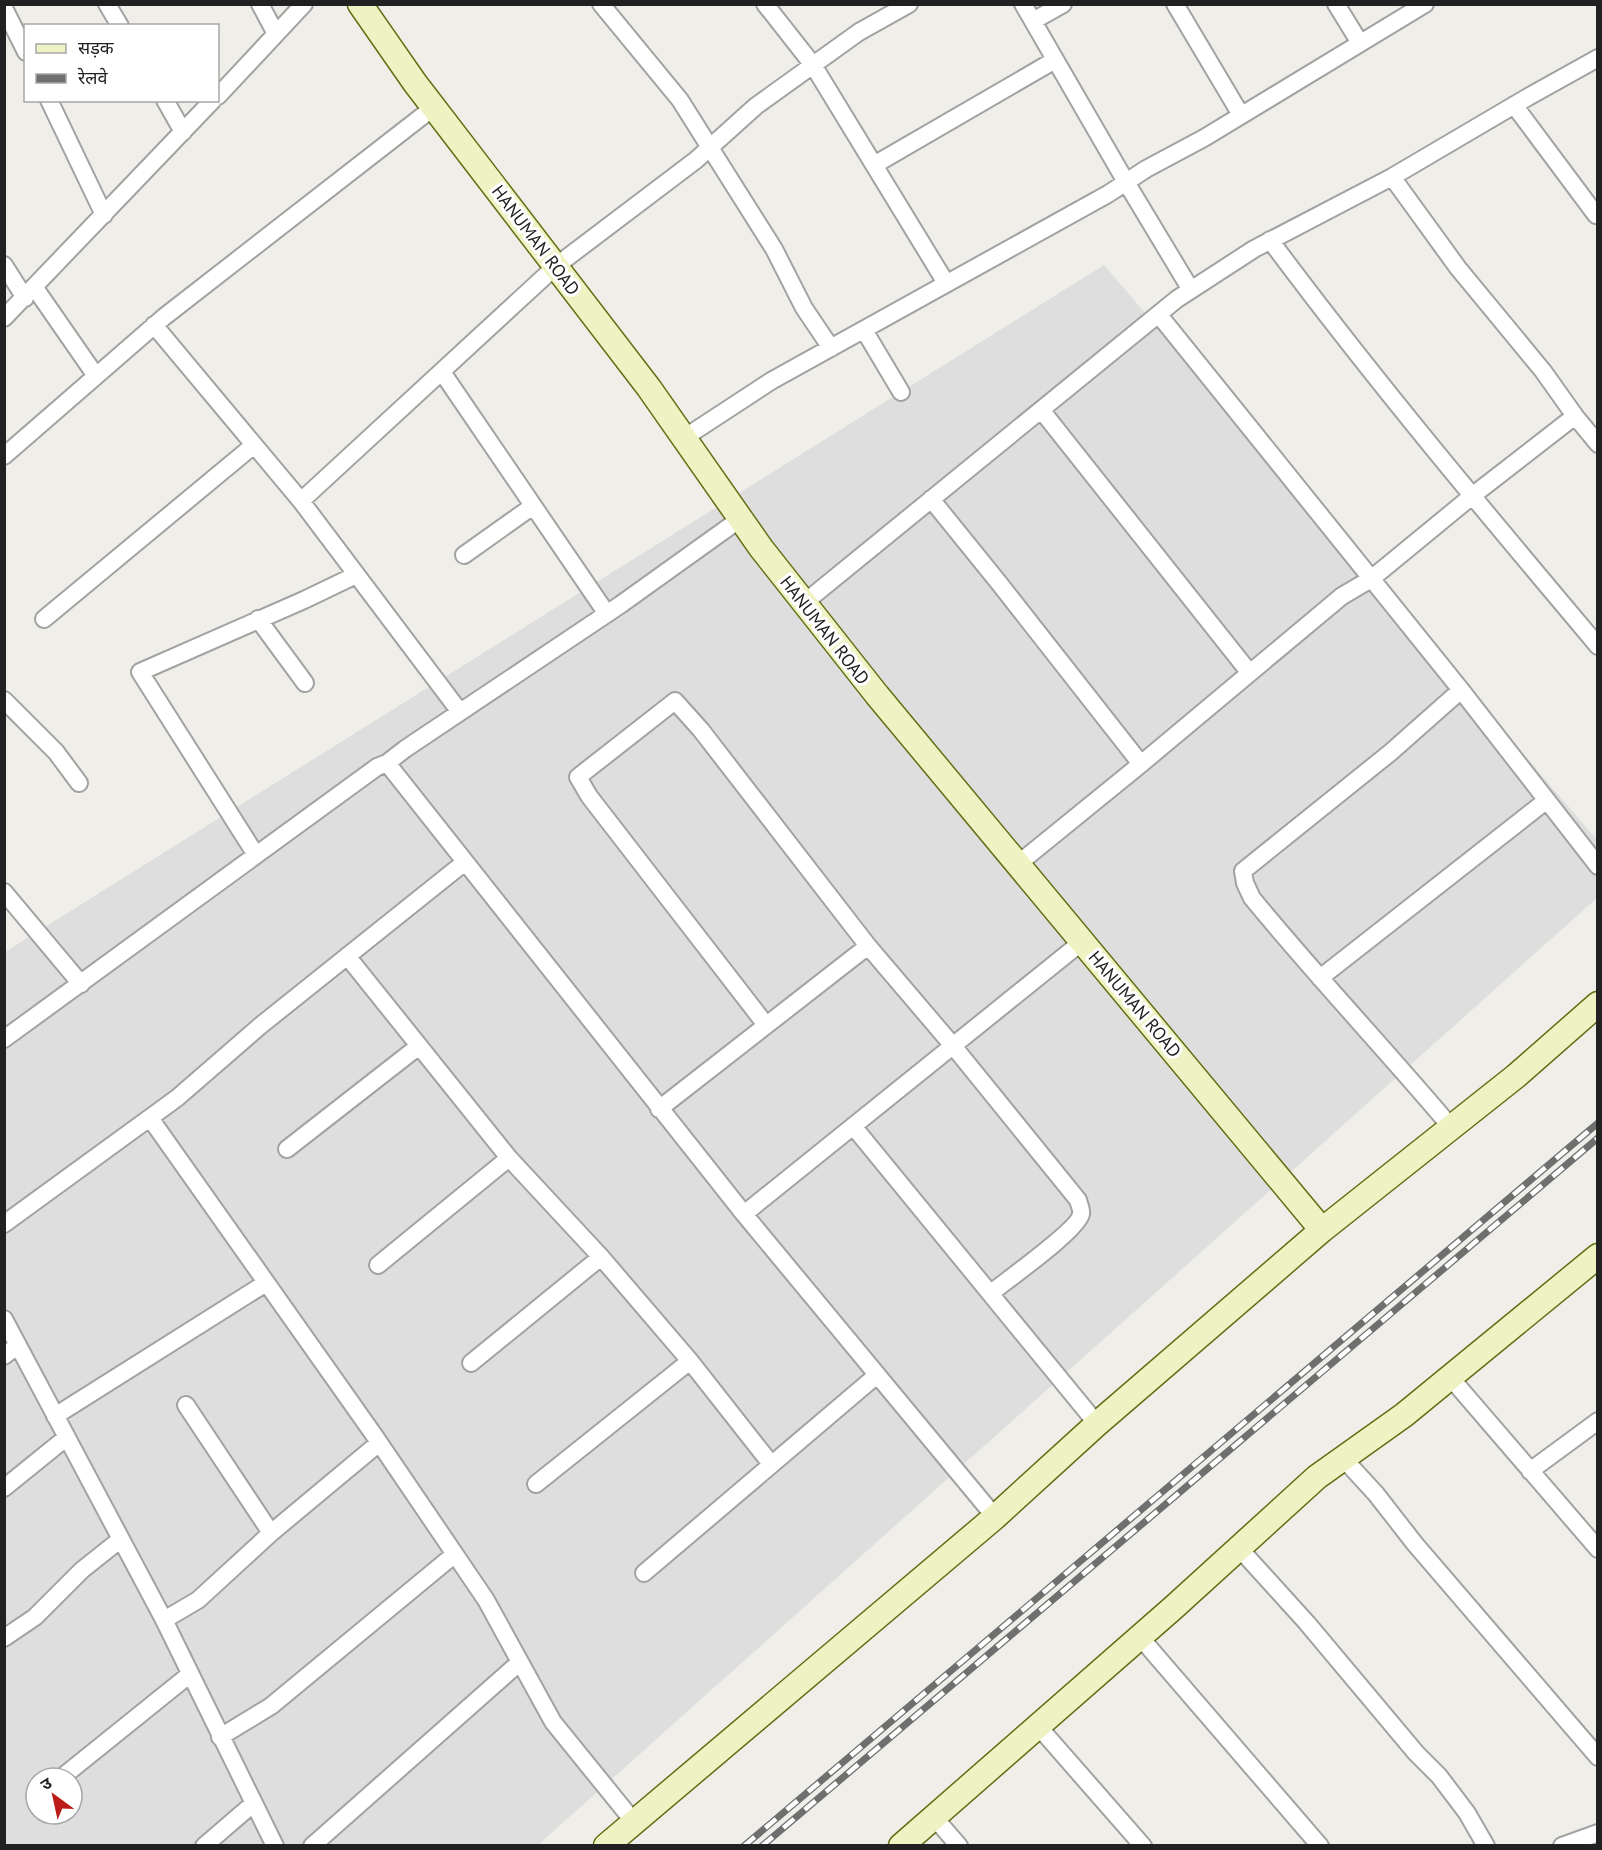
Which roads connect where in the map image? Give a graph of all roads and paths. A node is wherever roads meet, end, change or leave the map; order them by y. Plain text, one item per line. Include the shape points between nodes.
1 (107, 4) edge
2 (260, 4) edge
3 (304, 4) edge
4 (360, 4) edge
5 (601, 4) edge
6 (765, 4) edge
7 (909, 4) edge
8 (1023, 4) edge
9 (1063, 4) edge
10 (1175, 4) edge
11 (1336, 4) edge
12 (1425, 4) edge
13 (4, 8) edge
14 (1033, 21) junction
15 (119, 24) edge
16 (276, 34) junction
17 (1360, 43) junction
18 (24, 48) edge
19 (1598, 58) edge
20 (1055, 60) junction
21 (813, 65) junction
22 (219, 95) edge
23 (50, 102) edge
24 (166, 102) edge
25 (211, 102) edge
26 (1514, 105) junction
27 (434, 107) junction
28 (1240, 115) junction
29 (183, 132) junction
30 (709, 147) junction
31 (874, 165) junction
32 (1392, 177) junction
33 (1126, 182) junction
34 (104, 215) junction
35 (1596, 215) edge
36 (1270, 240) junction
37 (4, 265) edge
38 (556, 266) junction
39 (946, 283) junction
40 (1191, 290) junction
41 (30, 293) junction
42 (1159, 315) junction
43 (4, 318) edge
44 (154, 325) junction
45 (864, 330) junction
46 (831, 348) junction
47 (442, 372) junction
48 (96, 376) junction
49 (901, 392) dead end
50 (1041, 411) junction
51 (1575, 416) junction
52 (684, 438) junction
53 (1598, 444) edge
54 (254, 446) junction
55 (4, 456) edge
56 (1472, 496) junction
57 (931, 500) junction
58 (301, 501) junction
59 (533, 506) junction
60 (740, 519) junction
61 (464, 555) dead end
62 (356, 574) junction
63 (1371, 579) junction
64 (804, 603) junction
65 (607, 614) junction
66 (44, 619) dead end
67 (258, 619) junction
68 (1598, 645) edge
69 (1250, 672) junction
70 (305, 683) dead end
71 (1461, 690) junction
72 (4, 700) edge
73 (460, 712) junction
74 (387, 763) junction
75 (1141, 764) junction
76 (80, 783) dead end
77 (1547, 800) junction
78 (256, 855) junction
79 (465, 862) junction
80 (1018, 864) junction
81 (1598, 866) edge
82 (4, 891) edge
83 (1083, 941) junction
84 (868, 946) junction
85 (347, 956) junction
86 (1320, 978) junction
87 (81, 984) junction
88 (1598, 1004) edge
89 (766, 1026) junction
90 (4, 1039) edge
91 (419, 1046) junction
92 (954, 1047) junction
93 (659, 1108) junction
94 (150, 1118) junction
95 (854, 1126) junction
96 (1451, 1127) junction
97 (287, 1149) dead end
98 (509, 1158) junction
99 (744, 1215) junction
100 (4, 1224) edge
101 (1322, 1230) junction
102 (601, 1257) junction
103 (1595, 1260) edge
104 (378, 1265) dead end
105 (266, 1283) junction
106 (991, 1293) junction
107 (4, 1319) edge
108 (18, 1345) junction
109 (4, 1356) edge
110 (690, 1361) junction
111 (471, 1363) dead end
112 (877, 1375) junction
113 (1450, 1377) junction
114 (186, 1405) dead end
115 (55, 1416) junction
116 (1598, 1421) edge
117 (1097, 1424) junction
118 (67, 1437) junction
119 (379, 1443) junction
120 (1343, 1458) junction
121 (771, 1464) junction
122 (1530, 1471) junction
123 (536, 1484) dead end
124 (4, 1488) edge
125 (994, 1517) junction
126 (271, 1533) junction
127 (121, 1539) junction
128 (1239, 1548) junction
129 (1598, 1549) edge
130 (454, 1554) junction
131 (644, 1573) dead end
132 (164, 1620) junction
133 (1140, 1637) junction
134 (4, 1638) edge
135 (520, 1662) junction
136 (189, 1675) junction
137 (1038, 1726) junction
138 (220, 1737) junction
139 (1598, 1757) edge
140 (76, 1766) edge
141 (254, 1803) junction
142 (934, 1817) junction
143 (634, 1822) junction
144 (1598, 1833) edge
145 (204, 1845) edge
146 (275, 1845) edge
147 (312, 1845) edge
148 (606, 1845) edge
149 (901, 1845) edge
150 (959, 1845) edge
151 (1143, 1845) edge
152 (1320, 1845) edge
153 (1486, 1845) edge
154 (1562, 1845) edge

1 - 15 street
2 - 16 street
3 - 16 street
4 - 27 street, HANUMAN ROAD
5 - 30 street via 680,100
6 - 21 street
7 - 21 street via 859,32
8 - 14 street
9 - 14 street
10 - 28 street
11 - 17 street
12 - 17 street
13 - 18 street
14 - 20 street
16 - 22 street
17 - 28 street
19 - 26 street
20 - 31 street
20 - 33 street
21 - 30 street via 756,106
21 - 31 street
23 - 34 street
24 - 29 street
25 - 29 street
26 - 32 street
26 - 35 street
27 - 38 street, HANUMAN ROAD
27 - 44 street
28 - 33 street
29 - 34 street
30 - 38 street
30 - 46 street
31 - 39 street
32 - 36 street
32 - 51 street
33 - 39 street
33 - 40 street
34 - 41 street
36 - 40 street
36 - 56 street via 1330,321
37 - 41 street
38 - 47 street
38 - 52 street, HANUMAN ROAD
39 - 45 street
40 - 42 street
41 - 43 street
41 - 48 street
42 - 50 street
42 - 63 street
44 - 48 street
44 - 54 street
45 - 46 street
45 - 49 street
46 - 52 street via 771,381
47 - 58 street
47 - 59 street
48 - 55 street
50 - 57 street
50 - 69 street
51 - 53 street
51 - 56 street
52 - 60 street, HANUMAN ROAD
54 - 58 street
54 - 66 street
56 - 63 street
56 - 68 street
57 - 64 street
57 - 75 street
58 - 62 street
59 - 61 street
59 - 65 street
60 - 64 street, HANUMAN ROAD
60 - 65 street
62 - 67 street
62 - 73 street
63 - 69 street via 1342,596
63 - 71 street
64 - 80 street, HANUMAN ROAD
65 - 73 street
67 - 70 street
67 - 78 street via 140,672
69 - 75 street
71 - 77 street
71 - 86 street via 1243,871 1252,898
72 - 76 street via 56,752
73 - 74 street
74 - 78 street
74 - 79 street
75 - 80 street
77 - 81 street
77 - 86 street
78 - 87 street
79 - 85 street
79 - 93 street
80 - 83 street, HANUMAN ROAD
82 - 87 street
83 - 92 street
83 - 101 street, HANUMAN ROAD
84 - 89 street
84 - 89 street via 675,701 593,764 578,777 589,796
84 - 92 street
85 - 91 street
85 - 94 street
86 - 96 street
87 - 90 street
88 - 96 street
89 - 93 street
91 - 97 street
91 - 98 street
92 - 95 street
92 - 106 street via 1078,1200 1081,1213 1065,1235
93 - 99 street
94 - 100 street
94 - 105 street
95 - 99 street
95 - 106 street
96 - 101 street
98 - 102 street
98 - 104 street
99 - 112 street
101 - 117 street
102 - 110 street
102 - 111 street
103 - 113 street
105 - 115 street
105 - 119 street
106 - 117 street
107 - 108 street
108 - 109 street
108 - 115 street
110 - 121 street
110 - 123 street
112 - 121 street
112 - 125 street
113 - 120 street
113 - 122 street
114 - 126 street
115 - 118 street
116 - 122 street
117 - 125 street
118 - 124 street
118 - 127 street
119 - 126 street
119 - 130 street
120 - 128 street
120 - 139 street
121 - 131 street
122 - 129 street
125 - 143 street
126 - 132 street via 198,1600
127 - 132 street
127 - 134 street via 82,1570 35,1617
128 - 133 street
128 - 153 street via 1439,1776
130 - 135 street via 486,1600
130 - 138 street via 271,1706
132 - 136 street
133 - 137 street
133 - 152 street
135 - 143 street via 553,1722
135 - 147 street
136 - 138 street
136 - 140 street
137 - 142 street
137 - 151 street
138 - 141 street
141 - 145 street
141 - 146 street
142 - 149 street
142 - 150 street
143 - 148 street
144 - 154 street

